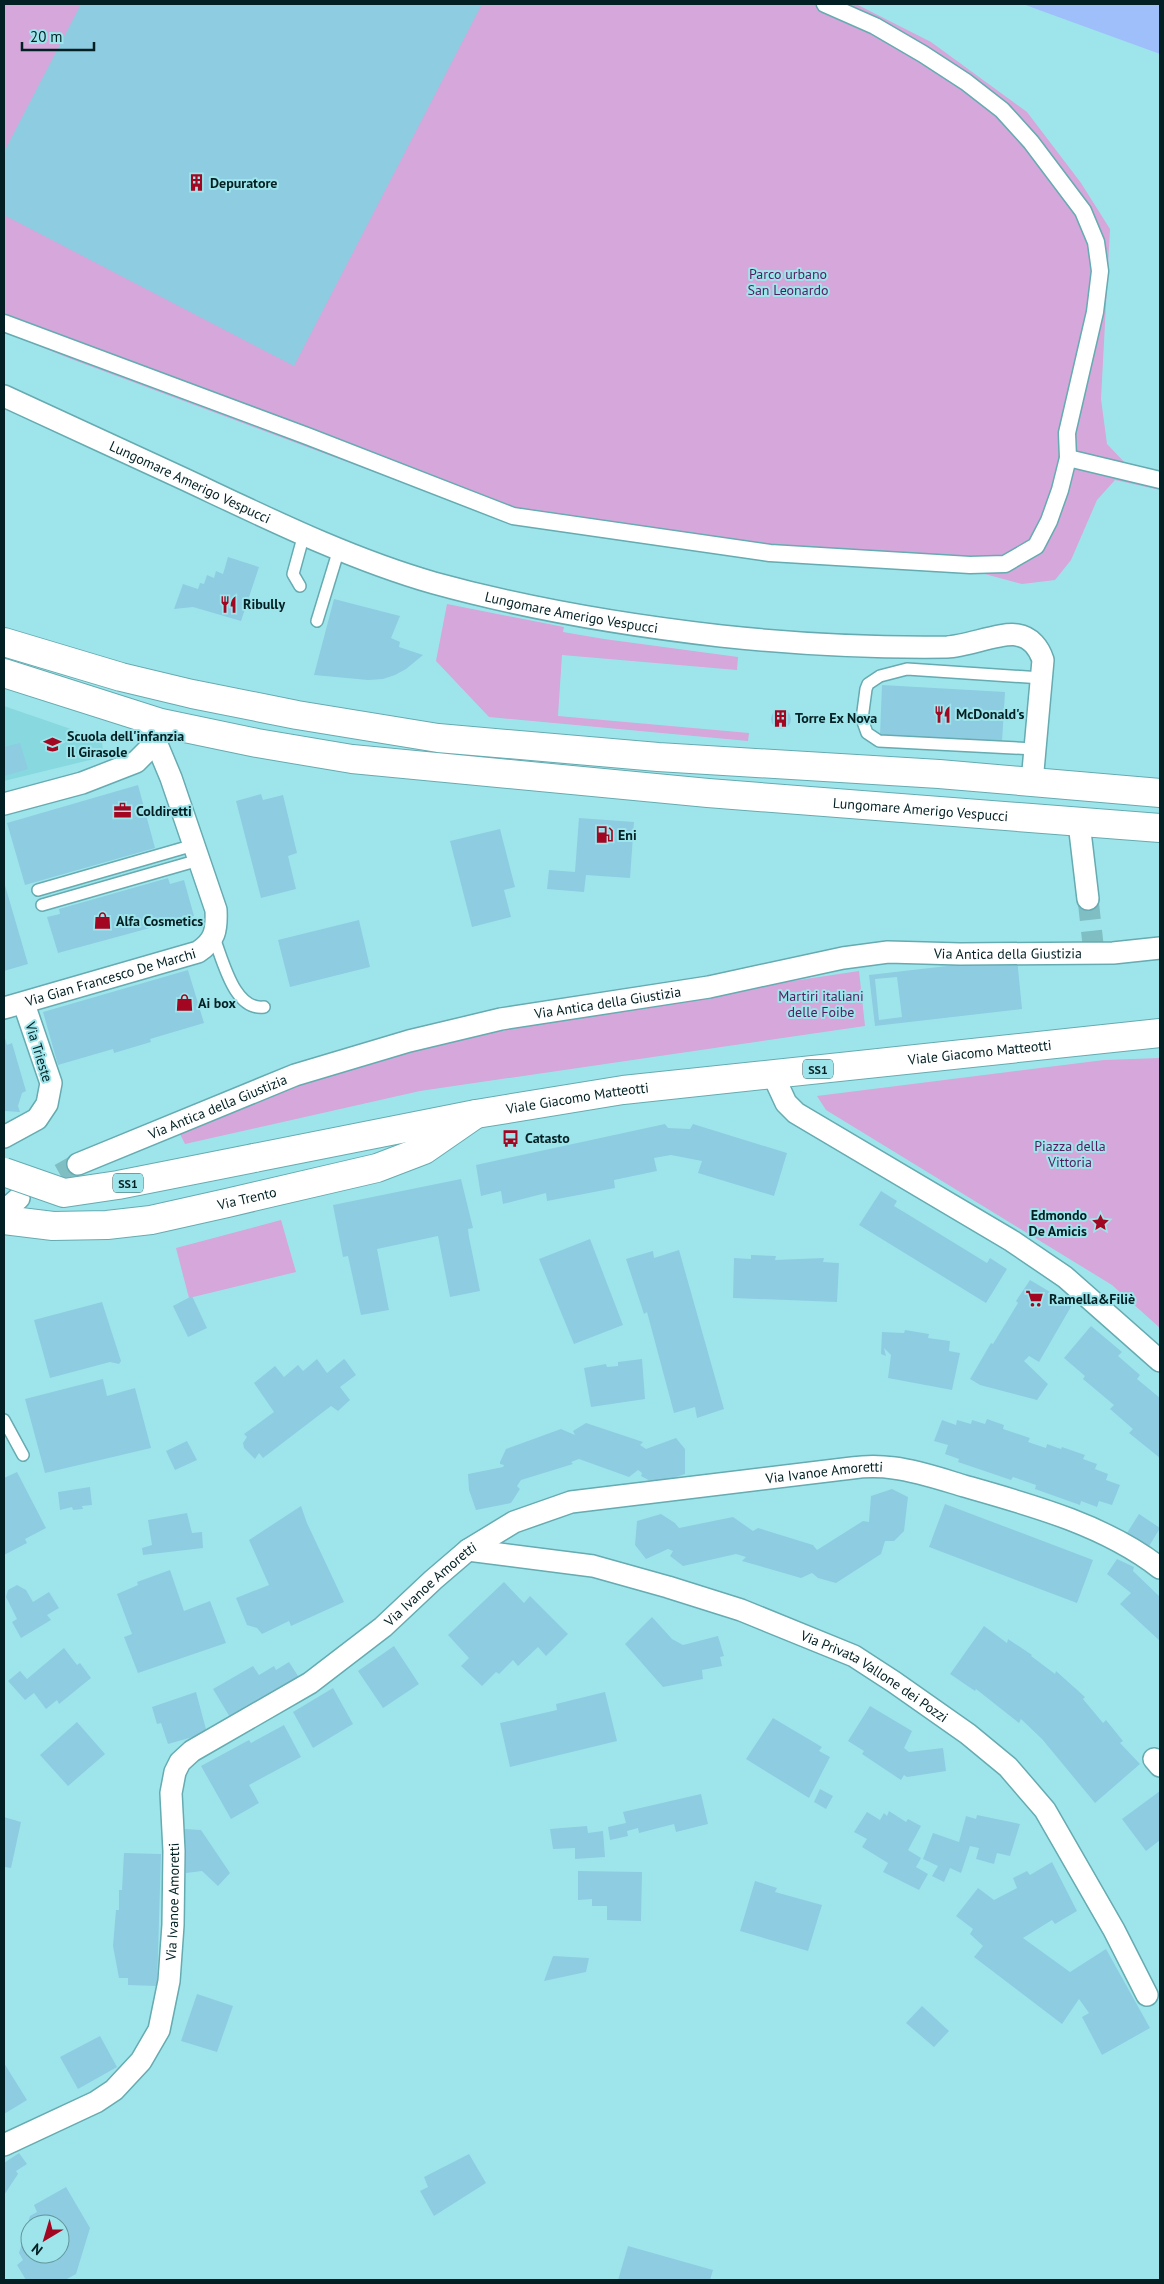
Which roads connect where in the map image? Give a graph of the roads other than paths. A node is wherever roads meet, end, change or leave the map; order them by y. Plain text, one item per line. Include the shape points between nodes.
1 (825, 4) edge
2 (4, 323) edge
3 (4, 396) edge
4 (1068, 458) junction
5 (1160, 480) edge
6 (304, 534) junction
7 (339, 549) junction
8 (300, 586) dead end
9 (317, 621) dead end
10 (4, 642) edge
11 (4, 673) edge
12 (121, 677) junction
13 (1042, 678) junction
14 (218, 700) junction
15 (159, 733) junction
16 (1035, 749) junction
17 (1032, 782) junction
18 (1160, 793) edge
19 (4, 804) edge
20 (1079, 823) junction
21 (1160, 828) edge
22 (196, 852) junction
23 (38, 890) dead end
24 (1088, 899) tunnel mouth
25 (42, 905) dead end
26 (214, 938) junction
27 (1160, 948) edge
28 (14, 1006) edge
29 (264, 1007) dead end
30 (1160, 1033) edge
31 (773, 1074) junction
32 (476, 1114) junction
33 (4, 1137) edge
34 (316, 1145) junction
35 (78, 1164) tunnel mouth
36 (4, 1172) edge
37 (304, 1185) junction
38 (4, 1220) edge
39 (1160, 1361) edge
40 (4, 1420) edge
41 (23, 1456) dead end
42 (468, 1550) junction
43 (1160, 1568) edge
44 (1147, 1995) dead end
45 (4, 2145) edge

1 - 4 street via 875,26 924,54 1002,110 1031,142 1083,211 1096,242 1100,271 1067,433
2 - 4 street via 513,516 770,553 970,565 1005,564 1036,546 1052,513
3 - 6 street, Lungomare Amerigo Vespucci
4 - 5 street
6 - 7 street, Lungomare Amerigo Vespucci
6 - 8 lane via 293,574
7 - 9 lane
7 - 13 street, Lungomare Amerigo Vespucci via 433,582 564,614 664,629 749,639 911,647 973,644 1018,635 1028,638 1040,651
10 - 12 main road
11 - 15 main road, Lungomare Amerigo Vespucci
12 - 14 main road
12 - 15 main road via 150,695 160,710
13 - 16 street, Lungomare Amerigo Vespucci
13 - 16 lane via 907,669 873,680 864,695 864,727 879,741
14 - 15 main road via 183,703 168,713
14 - 17 main road via 438,738 658,757
15 - 19 street via 136,762 82,783
15 - 20 main road, Lungomare Amerigo Vespucci via 257,743 352,759 708,794
15 - 22 street
16 - 17 street, Lungomare Amerigo Vespucci
17 - 18 main road
20 - 21 main road, Lungomare Amerigo Vespucci
20 - 24 street
22 - 23 lane
22 - 25 lane
22 - 26 street via 216,910
26 - 28 street, Via Gian Francesco De Marchi via 198,952
26 - 29 lane via 237,993 253,1007
27 - 35 street, Via Antica della Giustizia via 1094,953 960,954 887,945 709,987 501,1019 409,1041 295,1075
28 - 33 street, Via Trieste via 50,1083 47,1104 37,1119
30 - 31 main road, Viale Giacomo Matteotti / SS1
31 - 32 main road, Viale Giacomo Matteotti / SS1 via 623,1090
31 - 39 street via 786,1104 796,1113 1012,1241 1065,1277
32 - 34 main road, Viale Giacomo Matteotti / SS1
32 - 37 main road, Via Trento via 424,1150 377,1168
34 - 36 main road, Viale Giacomo Matteotti / SS1, bridge via 118,1185 64,1192
34 - 37 main road via 314,1174
37 - 38 main road, Via Trento via 150,1220 53,1226
40 - 41 lane
42 - 43 street, Via Ivanoe Amoretti via 514,1522 571,1502 874,1466 910,1470 1073,1521 1120,1541
42 - 44 street, Via Privata Vallone dei Pozzi via 593,1566 741,1610 854,1656 894,1682 968,1734 1008,1767 1045,1810
42 - 45 street, Via Ivanoe Amoretti via 383,1627 310,1683 180,1762 170,1794 174,1851 173,1925 169,1981 159,2030 141,2061 114,2090 96,2102

